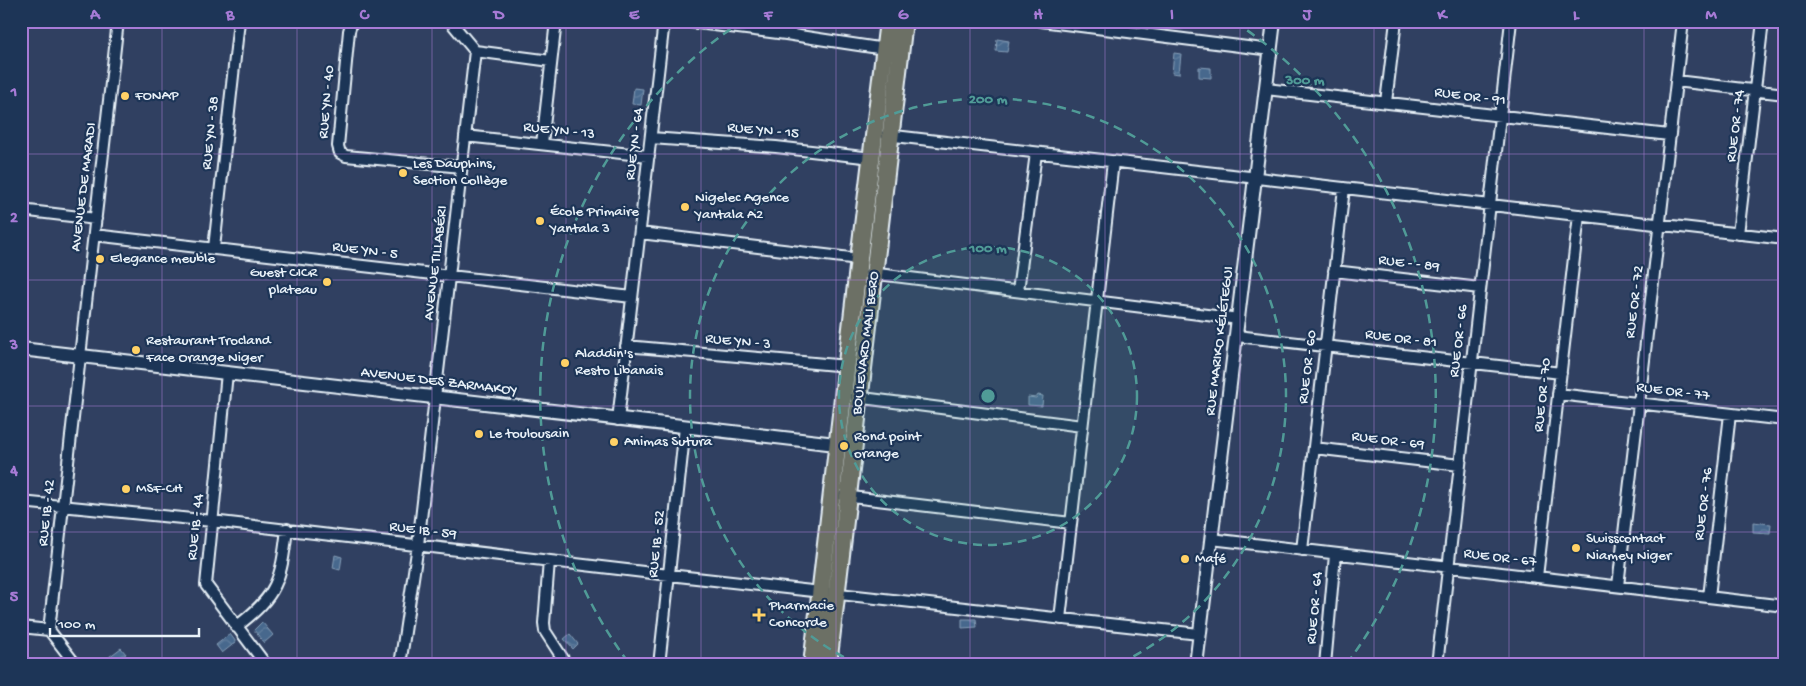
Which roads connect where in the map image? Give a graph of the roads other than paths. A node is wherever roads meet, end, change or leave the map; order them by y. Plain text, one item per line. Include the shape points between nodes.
1 (118, 21) edge
2 (239, 21) edge
3 (352, 21) edge
4 (450, 21) edge
5 (556, 21) edge
6 (664, 21) edge
7 (681, 21) edge
8 (888, 21) edge
9 (904, 21) edge
10 (1041, 21) edge
11 (1274, 21) edge
12 (1396, 21) edge
13 (1511, 21) edge
14 (1682, 21) edge
15 (1763, 21) edge
16 (1053, 22) edge
17 (1129, 26) edge
18 (885, 49) junction
19 (1271, 50) junction
20 (475, 51) junction
21 (551, 61) junction
22 (1676, 81) junction
23 (1266, 88) junction
24 (1755, 90) junction
25 (1785, 94) edge
26 (1386, 102) junction
27 (1500, 116) junction
28 (882, 135) junction
29 (1670, 135) junction
30 (465, 136) junction
31 (651, 138) junction
32 (542, 144) junction
33 (1036, 153) junction
34 (649, 156) junction
35 (872, 158) junction
36 (1113, 162) junction
37 (462, 167) junction
38 (1256, 178) junction
39 (1344, 188) junction
40 (1490, 205) junction
41 (21, 210) edge
42 (1579, 215) junction
43 (96, 219) junction
44 (1659, 225) junction
45 (640, 233) junction
46 (1738, 234) junction
47 (94, 235) junction
48 (1785, 239) edge
49 (214, 248) junction
50 (864, 268) junction
51 (1334, 271) junction
52 (450, 276) junction
53 (1480, 288) junction
54 (1018, 292) junction
55 (632, 297) junction
56 (1097, 302) junction
57 (1239, 319) junction
58 (1237, 336) junction
59 (626, 346) junction
60 (1325, 346) junction
61 (21, 349) edge
62 (79, 356) junction
63 (1472, 363) junction
64 (847, 366) junction
65 (227, 373) junction
66 (1561, 373) junction
67 (1558, 394) junction
68 (851, 397) junction
69 (435, 398) junction
70 (1639, 403) junction
71 (1730, 414) junction
72 (618, 420) junction
73 (1785, 420) edge
74 (1082, 426) junction
75 (685, 427) junction
76 (845, 445) junction
77 (1314, 448) junction
78 (1460, 465) junction
79 (840, 496) junction
80 (21, 502) edge
81 (63, 507) junction
82 (212, 520) junction
83 (1071, 523) junction
84 (287, 529) junction
85 (1211, 539) junction
86 (418, 545) junction
87 (1302, 550) junction
88 (1335, 554) junction
89 (549, 561) junction
90 (1448, 567) junction
91 (669, 575) junction
92 (1537, 577) junction
93 (1618, 586) junction
94 (829, 593) junction
95 (1709, 597) junction
96 (1785, 606) edge
97 (1060, 619) junction
98 (236, 626) junction
99 (21, 627) edge
100 (49, 630) junction
101 (1199, 634) junction
102 (76, 665) edge
103 (266, 665) edge
104 (400, 665) edge
105 (567, 665) edge
106 (658, 665) edge
107 (812, 665) edge
108 (828, 665) edge
109 (1196, 665) edge
110 (1325, 665) edge
111 (1437, 665) edge

1 - 43 street, AVENUE DE MARADI
2 - 49 street, RUE YN - 38
3 - 37 street, RUE YN - 40 via 338,146 340,152 346,156
4 - 20 street
5 - 21 street
6 - 31 street, RUE YN - 64
7 - 18 street
8 - 18 main road, BOULEVARD MALI BERO
9 - 28 main road, BOULEVARD MALI BERO
10 - 16 street
11 - 19 street, RUE MARIKO KÉLÉTEGUI
12 - 26 street
13 - 27 street, RUE OR - 66
14 - 22 street, RUE OR - 72
15 - 24 street, RUE OR - 74
16 - 17 street
17 - 19 street
18 - 28 main road, BOULEVARD MALI BERO
19 - 23 street, RUE MARIKO KÉLÉTEGUI
20 - 21 street
20 - 30 street, AVENUE TILLABÉRI
21 - 32 street
22 - 24 street
22 - 29 street, RUE OR - 72
23 - 26 street, RUE OR - 91
23 - 38 street, RUE MARIKO KÉLÉTEGUI
24 - 25 street
24 - 46 street, RUE OR - 74
26 - 27 street, RUE OR - 91
27 - 29 street, RUE OR - 91
27 - 40 street, RUE OR - 66
28 - 33 street
28 - 35 main road, BOULEVARD MALI BERO
28 - 50 main road, BOULEVARD MALI BERO
29 - 44 street, RUE OR - 72
30 - 32 street, RUE YN - 13
30 - 37 street, AVENUE TILLABÉRI
31 - 34 street, RUE YN - 64
31 - 35 street, RUE YN - 15
32 - 34 street, RUE YN - 13
33 - 36 street
33 - 54 street
34 - 45 street, RUE YN - 64
35 - 50 main road, BOULEVARD MALI BERO
36 - 38 street
36 - 56 street
37 - 52 street, AVENUE TILLABÉRI
38 - 39 street
38 - 57 street, RUE MARIKO KÉLÉTEGUI
39 - 40 street
39 - 51 street, RUE OR - 60
40 - 42 street
40 - 53 street, RUE OR - 66
41 - 43 street
42 - 44 street
42 - 66 street, RUE OR - 70
43 - 47 street, AVENUE DE MARADI
44 - 46 street
44 - 70 street, RUE OR - 72
45 - 50 street
45 - 55 street, RUE YN - 64
46 - 48 street
47 - 49 street, RUE YN - 5
47 - 62 street, AVENUE DE MARADI
49 - 52 street, RUE YN - 5
50 - 54 street
50 - 64 main road, BOULEVARD MALI BERO
50 - 68 main road, BOULEVARD MALI BERO
51 - 53 street, RUE - - 89
51 - 60 street, RUE OR - 60
52 - 55 street, RUE YN - 5
52 - 69 street, AVENUE TILLABÉRI
53 - 63 street, RUE OR - 66
54 - 56 street
55 - 59 street, RUE YN - 64
56 - 57 street
56 - 74 street
57 - 58 street, RUE MARIKO KÉLÉTEGUI
58 - 60 street, RUE OR - 81
58 - 85 street, RUE MARIKO KÉLÉTEGUI
59 - 64 street, RUE YN - 3
59 - 72 street, RUE YN - 64
60 - 63 street, RUE OR - 81
60 - 77 street, RUE OR - 60
61 - 62 street, AVENUE DES ZARMAKOY
62 - 65 street, AVENUE DES ZARMAKOY
62 - 81 street, RUE IB - 42
63 - 66 street, RUE OR - 81
63 - 78 street, RUE OR - 66
64 - 68 main road, BOULEVARD MALI BERO
65 - 69 street, AVENUE DES ZARMAKOY
65 - 82 street, RUE IB - 44
66 - 67 street, RUE OR - 70
67 - 70 street, RUE OR - 77
67 - 92 street, RUE OR - 70
68 - 74 street
68 - 76 main road, BOULEVARD MALI BERO
69 - 72 street, AVENUE DES ZARMAKOY
69 - 86 street, AVENUE TILLABÉRI
70 - 71 street, RUE OR - 77
70 - 93 street, RUE OR - 72
71 - 73 street, RUE OR - 77
71 - 95 street, RUE OR - 76
72 - 75 street, AVENUE DES ZARMAKOY
74 - 83 street
75 - 76 street, AVENUE DES ZARMAKOY
75 - 91 street, RUE IB - 52
76 - 79 main road, BOULEVARD MALI BERO
77 - 78 street, RUE OR - 69
77 - 87 street, RUE OR - 60
78 - 90 street, RUE OR - 66
79 - 83 street
79 - 94 main road, BOULEVARD MALI BERO
80 - 81 street, RUE IB - 59
81 - 82 street, RUE IB - 59
81 - 100 street, RUE IB - 42
82 - 84 street, RUE IB - 59
82 - 98 street, RUE IB - 44 via 206,585
83 - 97 street
84 - 86 street, RUE IB - 59
84 - 98 street via 281,573 274,590 264,603
85 - 87 street, RUE OR - 67
85 - 101 street, RUE MARIKO KÉLÉTEGUI
86 - 89 street, RUE IB - 59
86 - 104 street, AVENUE TILLABÉRI
87 - 88 street, RUE OR - 67
88 - 90 street, RUE OR - 67
88 - 110 street, RUE OR - 64
89 - 91 street, RUE IB - 59
89 - 105 street via 544,623
90 - 92 street, RUE OR - 67
90 - 111 street, RUE OR - 66
91 - 94 street, RUE IB - 59
91 - 106 street, RUE IB - 52
92 - 93 street, RUE OR - 67
93 - 95 street, RUE OR - 67
94 - 97 street, RUE IB - 59
94 - 107 main road, BOULEVARD MALI BERO
94 - 108 main road, BOULEVARD MALI BERO
95 - 96 street, RUE OR - 67
97 - 101 street, RUE IB - 59
98 - 103 street, RUE IB - 44
99 - 100 street
100 - 102 street
101 - 109 street, RUE MARIKO KÉLÉTEGUI

